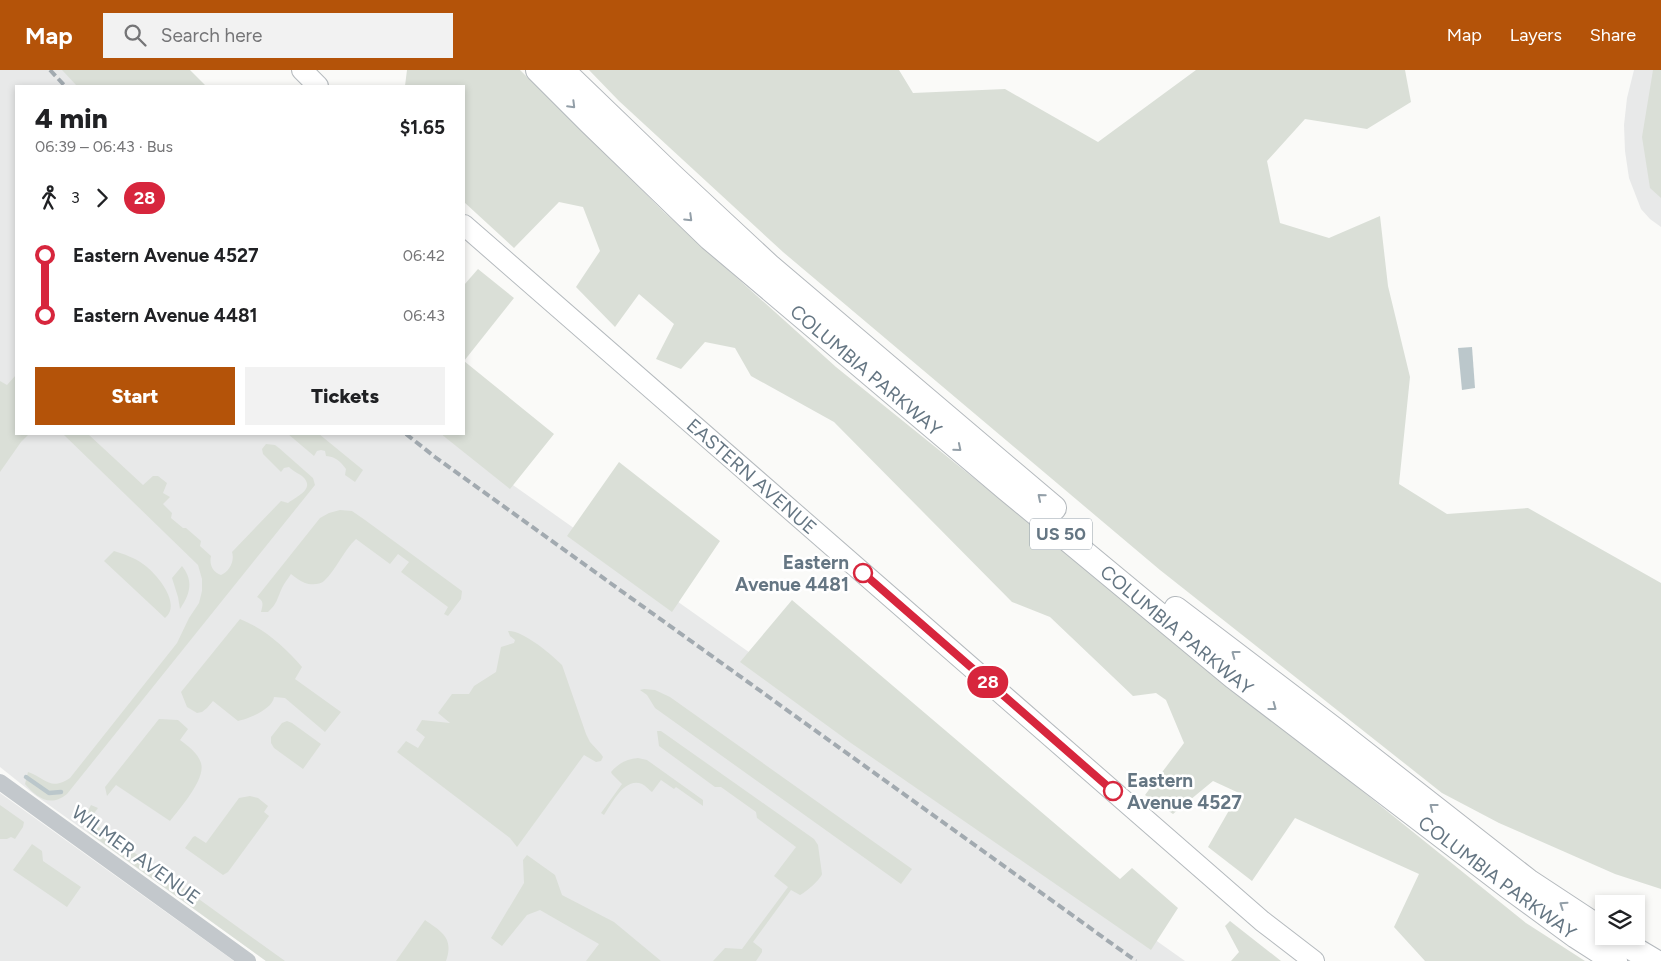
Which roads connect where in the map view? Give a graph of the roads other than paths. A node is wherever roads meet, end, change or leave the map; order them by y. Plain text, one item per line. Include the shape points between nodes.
1 (302, 70) edge
2 (538, 70) edge
3 (562, 70) edge
4 (317, 85) edge
5 (465, 226) edge
6 (0, 782) edge
7 (1595, 925) edge
8 (1627, 945) edge
9 (248, 961) edge
10 (1314, 961) edge
11 (1615, 961) edge
12 (1654, 961) edge

1 - 4 main road
2 -> 11 highway, COLUMBIA PARKWAY / US 50 via 710,238 1014,495 1250,689 1509,887
7 -> 3 highway, COLUMBIA PARKWAY / US 50 via 1528,881 1153,592 770,267
5 - 10 main road, EASTERN AVENUE via 1262,921
6 - 9 street, WILMER AVENUE
8 - 12 highway

